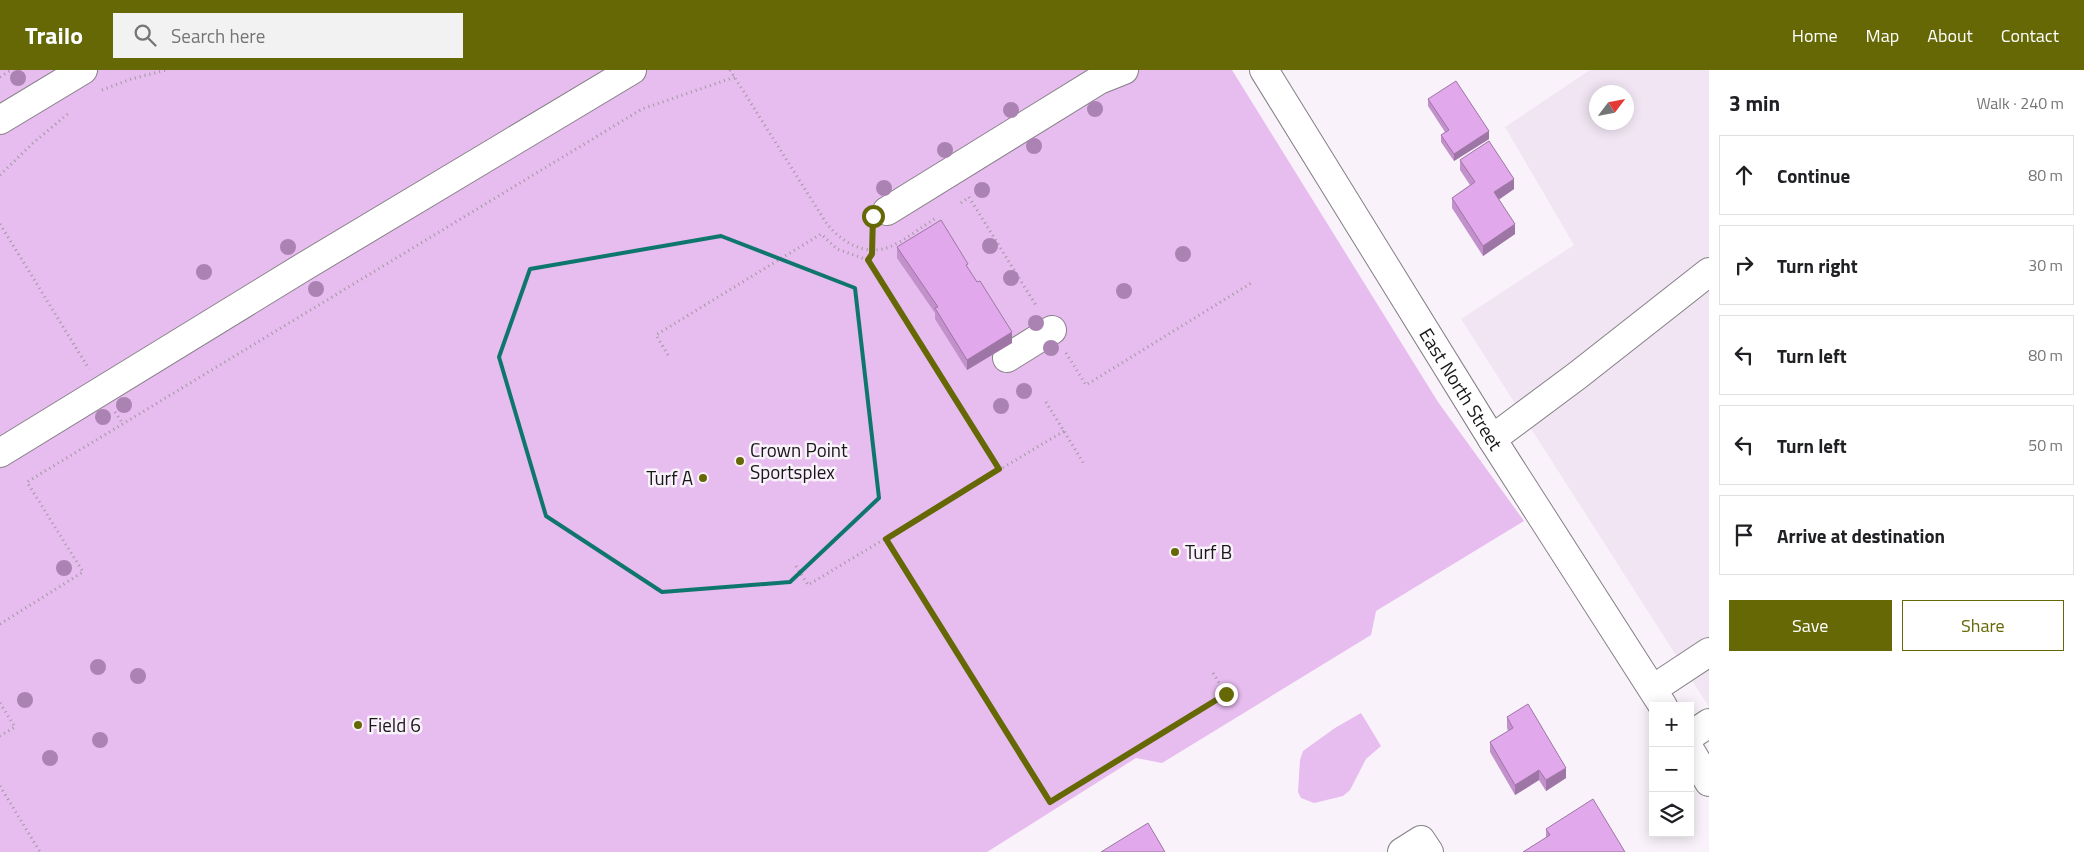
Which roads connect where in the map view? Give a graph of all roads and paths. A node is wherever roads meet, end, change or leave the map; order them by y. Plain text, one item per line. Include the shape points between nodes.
1 (11, 70) edge
2 (83, 70) edge
3 (166, 70) edge
4 (632, 70) edge
5 (730, 70) edge
6 (1124, 70) edge
7 (1264, 70) edge
8 (156, 71) edge
9 (0, 77) edge
10 (735, 77) junction
11 (99, 92) dead end
12 (76, 106) dead end
13 (0, 120) edge
14 (0, 175) edge
15 (961, 202) dead end
16 (936, 218) dead end
17 (880, 222) joint
18 (0, 224) edge
19 (873, 249) junction
20 (868, 260) junction
21 (1709, 272) edge
22 (1253, 282) dead end
23 (1052, 330) junction
24 (668, 356) dead end
25 (1007, 358) dead end
26 (93, 376) dead end
27 (1046, 402) dead end
28 (1064, 430) junction
29 (1492, 439) junction
30 (0, 453) edge
31 (1084, 464) dead end
32 (999, 469) junction
33 (886, 539) junction
34 (796, 566) dead end
35 (0, 624) edge
36 (1709, 652) edge
37 (1213, 673) dead end
38 (1658, 697) edge
39 (0, 704) edge
40 (1709, 723) edge
41 (1694, 733) edge
42 (0, 736) edge
43 (1694, 757) edge
44 (1709, 782) edge
45 (0, 786) edge
46 (2, 792) edge
47 (40, 852) edge

1 - 9 path
2 - 13 street
3 - 8 path
4 - 30 street
5 - 10 path
6 - 17 street via 1098,80
7 - 29 street, East North Street
8 - 11 path
10 - 19 path via 831,230 845,242
10 - 35 path via 642,109 27,482 83,572
12 - 14 path
15 - 23 path via 969,197
16 - 19 path via 888,248
17 - 19 path
18 - 26 path
19 - 20 path
20 - 24 path via 837,249 821,234 656,335
20 - 32 path
21 - 29 street
22 - 23 path via 1086,386
23 - 25 street
27 - 28 path
28 - 31 path
28 - 32 path
29 - 38 street, East North Street
32 - 33 path
33 - 34 path via 808,585
33 - 37 path via 1050,802 1226,694
36 - 38 street
39 - 42 path via 15,727
40 - 41 street
43 - 44 street
45 - 46 path
46 - 47 path

